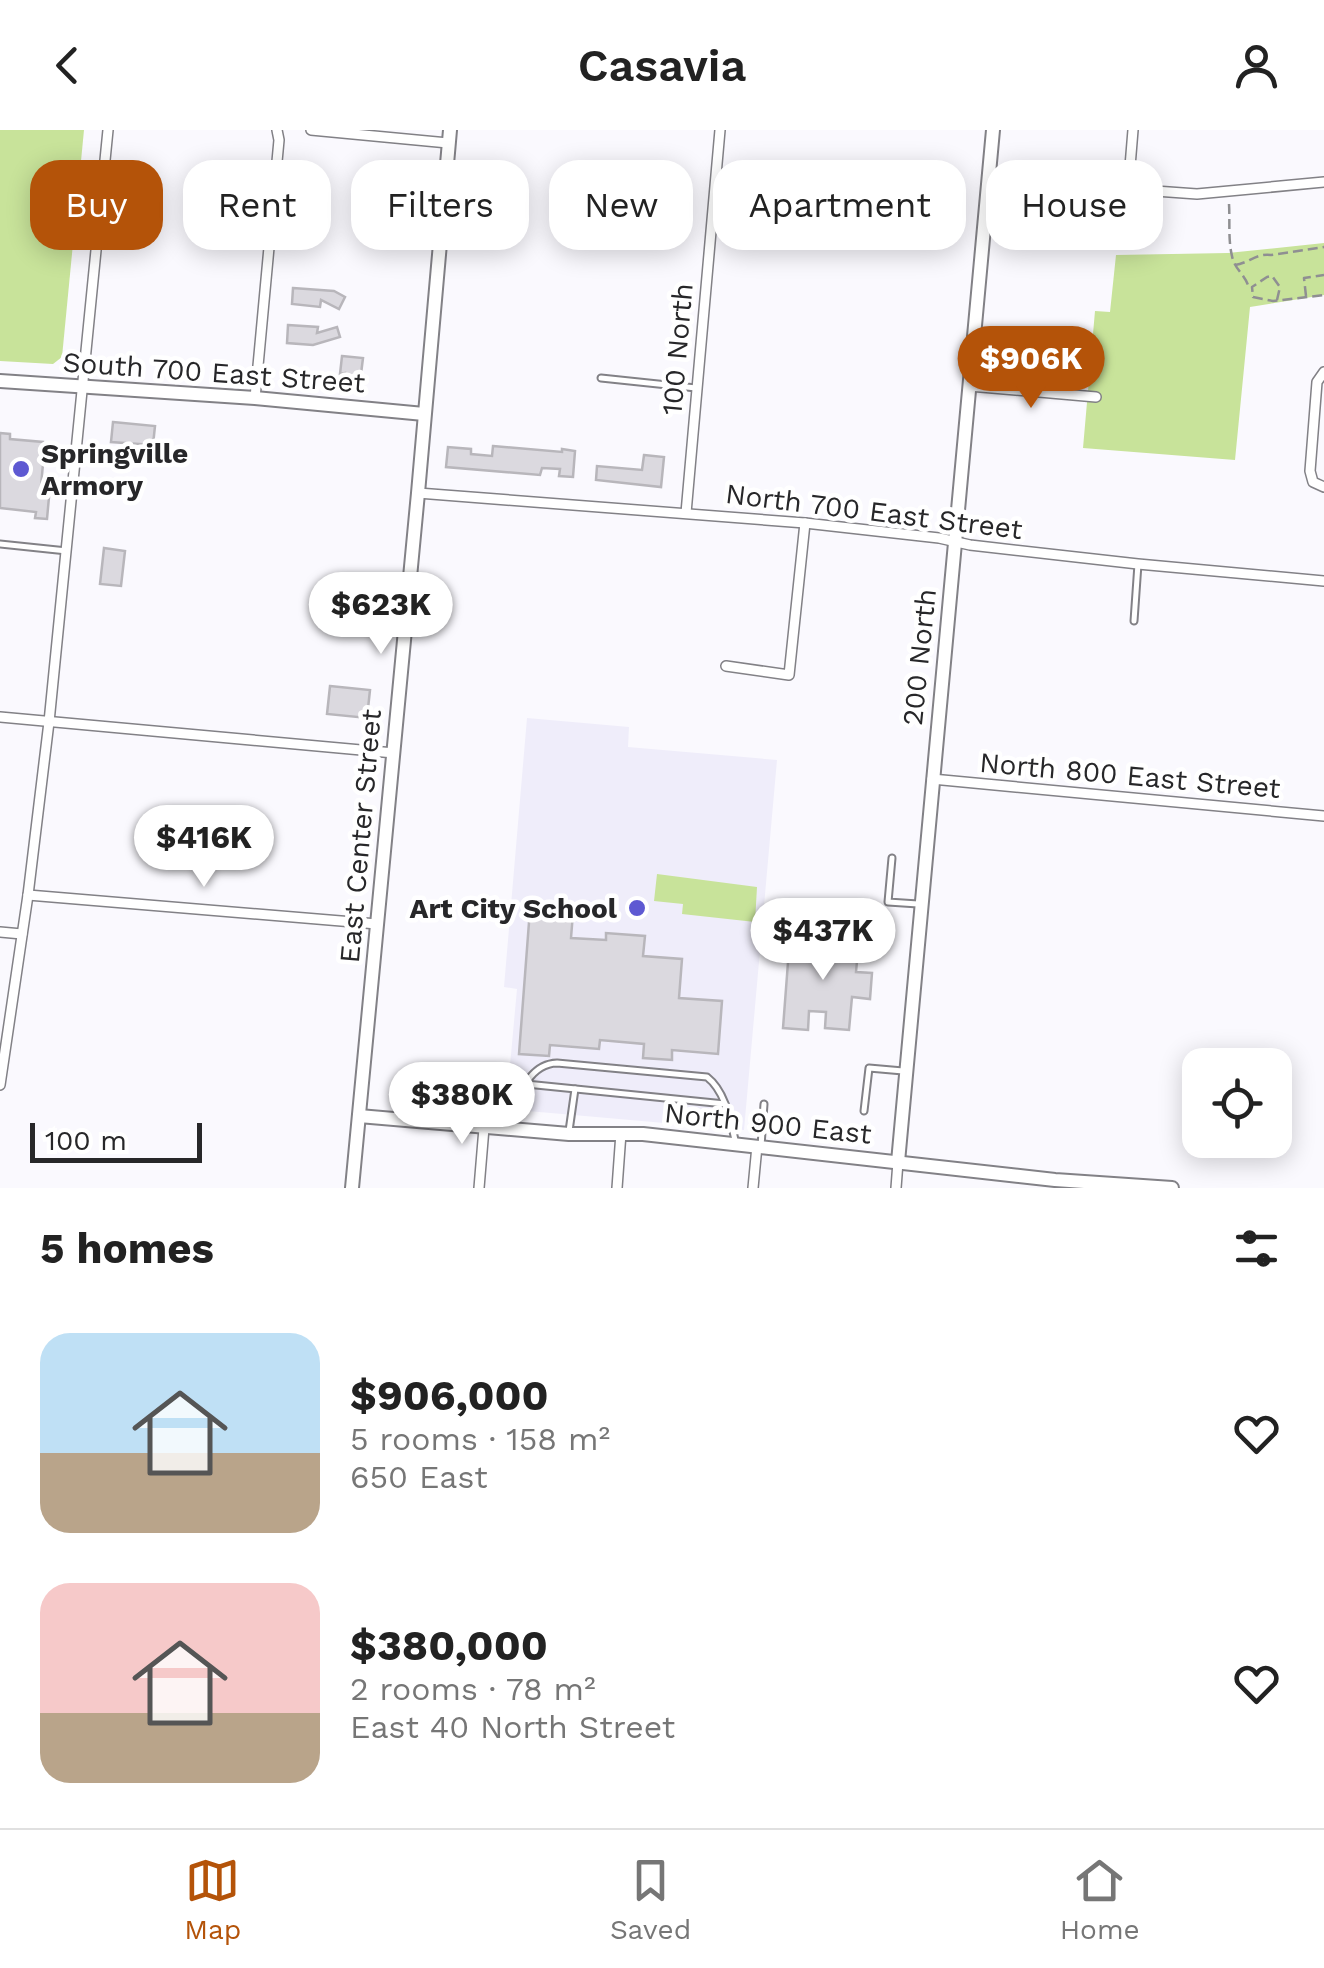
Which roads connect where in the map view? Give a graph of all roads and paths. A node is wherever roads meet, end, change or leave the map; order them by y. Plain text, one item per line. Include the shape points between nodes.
1 (108, 130) edge
2 (276, 130) edge
3 (311, 130) edge
4 (720, 130) edge
5 (993, 130) edge
6 (1133, 130) edge
7 (449, 137) edge
8 (991, 160) edge
9 (1130, 160) edge
10 (1324, 182) edge
11 (1163, 192) edge
12 (1228, 192) junction
13 (986, 211) edge
14 (1324, 247) edge
15 (1235, 264) junction
16 (1324, 275) edge
17 (1252, 287) junction
18 (1324, 294) edge
19 (1307, 297) junction
20 (1277, 300) junction
21 (1324, 372) edge
22 (601, 378) dead end
23 (0, 380) edge
24 (82, 386) junction
25 (969, 386) junction
26 (696, 388) junction
27 (1096, 397) dead end
28 (255, 398) junction
29 (424, 414) junction
30 (1324, 487) edge
31 (418, 493) junction
32 (686, 513) junction
33 (805, 523) junction
34 (956, 541) junction
35 (0, 544) edge
36 (66, 551) junction
37 (1138, 564) junction
38 (1324, 581) edge
39 (1134, 620) dead end
40 (726, 666) dead end
41 (0, 717) edge
42 (49, 722) junction
43 (394, 753) junction
44 (932, 779) junction
45 (1324, 816) edge
46 (892, 858) dead end
47 (28, 895) junction
48 (921, 905) junction
49 (377, 924) junction
50 (0, 932) edge
51 (22, 934) junction
52 (1, 1068) edge
53 (906, 1071) junction
54 (526, 1084) junction
55 (0, 1085) edge
56 (574, 1089) junction
57 (725, 1104) junction
58 (764, 1104) dead end
59 (864, 1111) dead end
60 (359, 1116) junction
61 (484, 1128) junction
62 (510, 1130) junction
63 (622, 1132) junction
64 (568, 1134) junction
65 (736, 1143) junction
66 (759, 1146) junction
67 (898, 1162) junction
68 (1054, 1184) edge
69 (352, 1188) edge
70 (478, 1188) edge
71 (616, 1188) edge
72 (753, 1188) edge
73 (896, 1188) edge
74 (1172, 1188) edge

1 - 24 street
2 - 28 street
3 - 7 street
4 - 26 street, 100 North
5 - 8 street, 200 North
6 - 9 street
7 - 29 street, East Center Street
10 - 12 street
11 - 12 street
12 - 15 path
13 - 25 street, 200 North
14 - 15 path
15 - 17 path
16 - 19 path via 1304,278
17 - 20 path via 1256,298
17 - 20 path via 1272,276 1280,286
18 - 19 path
19 - 20 path
21 - 30 street via 1310,470 1313,482
22 - 26 lane
23 - 24 street, South 700 East Street
24 - 28 street, South 700 East Street
24 - 36 street
25 - 27 street
25 - 34 street, 200 North
26 - 32 street, 100 North
28 - 29 street, South 700 East Street
29 - 31 street, East Center Street
31 - 32 street, North 700 East Street
31 - 43 street, East Center Street
32 - 33 street, North 700 East Street
33 - 34 street, North 700 East Street
33 - 40 street via 789,674
34 - 37 street, North 700 East Street
34 - 44 street, 200 North
35 - 36 lane
36 - 42 street
37 - 38 street, North 700 East Street
37 - 39 lane
41 - 42 street
42 - 43 street
42 - 47 street
43 - 49 street, East Center Street
44 - 45 street, North 800 East Street
44 - 48 street, 200 North
46 - 48 lane via 888,902
47 - 49 street
47 - 51 street
48 - 53 street, 200 North
49 - 60 street, East Center Street
50 - 51 street
51 - 52 street
52 - 55 street
53 - 59 lane via 869,1068
53 - 67 street, 200 North
54 - 56 lane
54 - 57 lane via 551,1062 702,1076 717,1086
54 - 62 lane
56 - 57 lane
56 - 64 lane
57 - 65 lane
58 - 66 lane
60 - 61 street, North 900 East
60 - 69 street, East Center Street
61 - 62 street, North 900 East
61 - 70 street
62 - 64 street, North 900 East
63 - 64 street, North 900 East
63 - 65 street, North 900 East
63 - 71 street
65 - 66 street, North 900 East
66 - 67 street, North 900 East
66 - 72 street
67 - 68 street, North 900 East
67 - 73 street, 200 North
68 - 74 street, North 900 East

